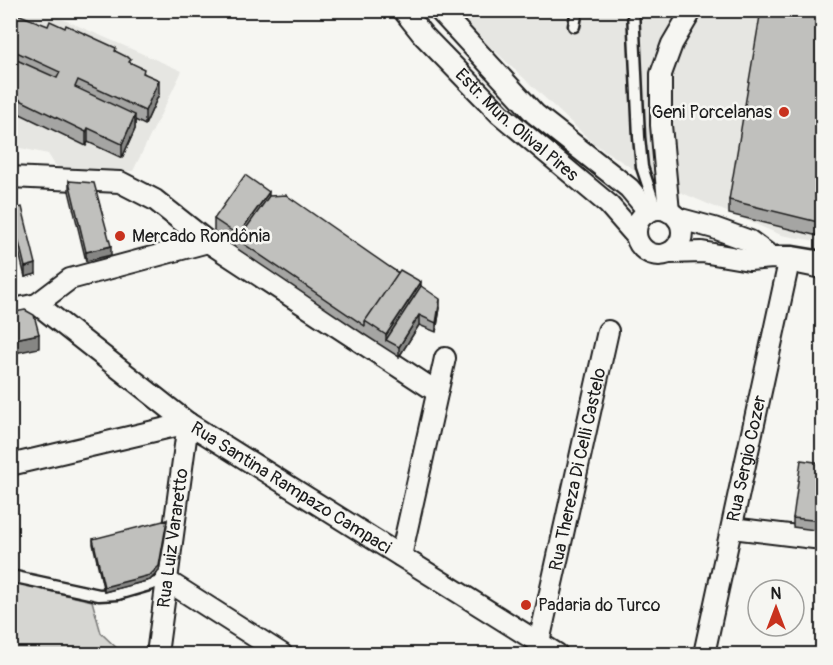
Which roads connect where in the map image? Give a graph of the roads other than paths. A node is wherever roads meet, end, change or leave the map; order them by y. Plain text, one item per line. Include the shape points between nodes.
1 (403, 10) edge
2 (439, 10) edge
3 (577, 10) edge
4 (633, 10) edge
5 (692, 10) edge
6 (574, 26) dead end
7 (10, 177) edge
8 (663, 213) junction
9 (636, 236) junction
10 (208, 242) junction
11 (669, 253) junction
12 (775, 257) junction
13 (822, 257) edge
14 (822, 268) edge
15 (37, 304) junction
16 (10, 310) edge
17 (608, 331) dead end
18 (445, 358) dead end
19 (437, 392) junction
20 (188, 423) junction
21 (10, 465) edge
22 (732, 528) junction
23 (822, 539) edge
24 (401, 556) junction
25 (11, 576) edge
26 (166, 580) junction
27 (539, 642) junction
28 (157, 654) edge
29 (282, 654) edge
30 (557, 654) edge
31 (704, 654) edge

1 - 9 street, Estr. Mun. Olival Pires via 500,114 608,204
2 - 8 street, Estr. Mun. Olival Pires via 535,114
3 - 6 lane
4 - 8 lane via 642,167
5 - 8 street via 672,44 661,74
7 - 10 street via 120,182 155,200
8 - 9 street via 638,222
8 - 11 street via 681,224 679,244
8 - 12 street, Estr. Mun. Olival Pires via 750,241
9 - 11 street, Estr. Mun. Olival Pires via 648,253
10 - 15 street via 70,279
10 - 19 street
11 - 12 street, Estr. Mun. Olival Pires via 702,252 749,260
12 - 13 lane via 792,252
12 - 14 street, Estr. Mun. Olival Pires
12 - 22 street, Rua Sergio Cozer
15 - 16 street
15 - 20 street, Rua Santina Rampazo Campaci
17 - 27 street, Rua Thereza Di Celli Castelo
18 - 19 street
19 - 24 street
20 - 21 street
20 - 24 street, Rua Santina Rampazo Campaci
20 - 26 street, Rua Luiz Vararetto
22 - 23 street
22 - 31 street, Rua Sergio Cozer
24 - 27 street, Rua Santina Rampazo Campaci
25 - 26 lane via 99,595 118,594
26 - 28 street, Rua Luiz Vararetto
26 - 29 street
27 - 30 street, Rua Santina Rampazo Campaci

